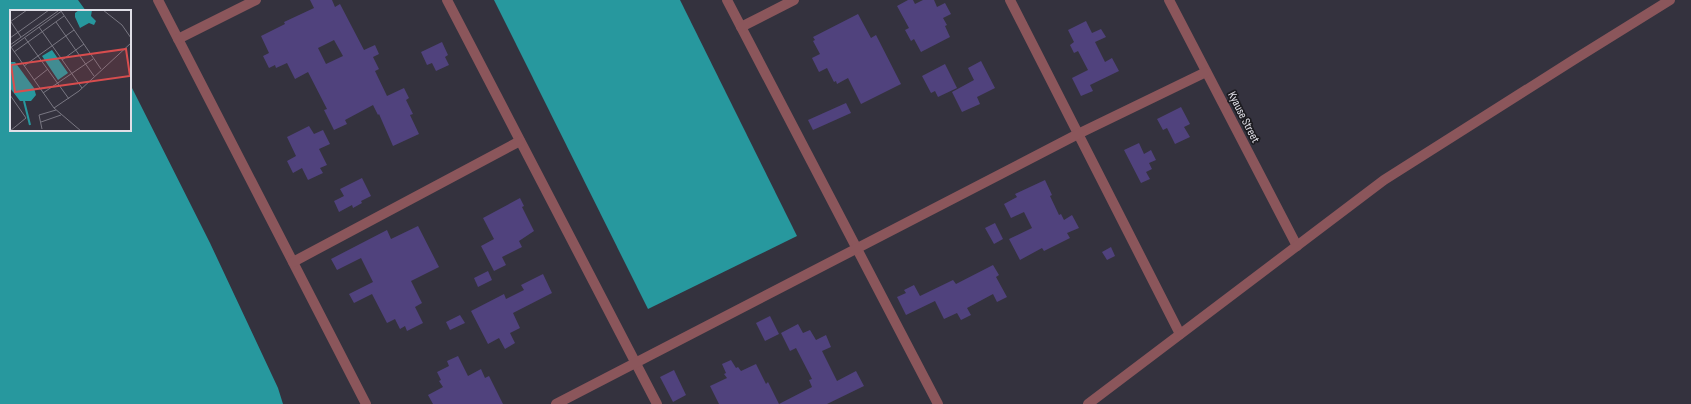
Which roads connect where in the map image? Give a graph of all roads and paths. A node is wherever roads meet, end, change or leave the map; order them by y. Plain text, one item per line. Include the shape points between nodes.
1 (158, 0) edge
2 (256, 0) edge
3 (447, 0) edge
4 (727, 0) edge
5 (794, 0) edge
6 (1010, 0) edge
7 (1169, 0) edge
8 (1670, 0) edge
9 (742, 27) junction
10 (178, 39) junction
11 (1206, 72) junction
12 (1078, 134) junction
13 (520, 140) junction
14 (1297, 246) junction
15 (857, 249) junction
16 (293, 262) junction
17 (1180, 334) junction
18 (636, 364) junction
19 (366, 404) edge
20 (556, 404) edge
21 (657, 404) edge
22 (938, 404) edge
23 (1088, 404) edge

1 - 10 street
2 - 10 street
3 - 13 street
4 - 9 street
5 - 9 street
6 - 12 street
7 - 11 street, Kyause Street
8 - 14 street via 1384,180
9 - 15 street
10 - 16 street
11 - 12 street
11 - 14 street, Kyause Street
12 - 15 street
12 - 17 street
13 - 16 street
13 - 18 street
14 - 17 street
15 - 18 street
15 - 22 street
16 - 19 street
17 - 23 street
18 - 20 street
18 - 21 street

